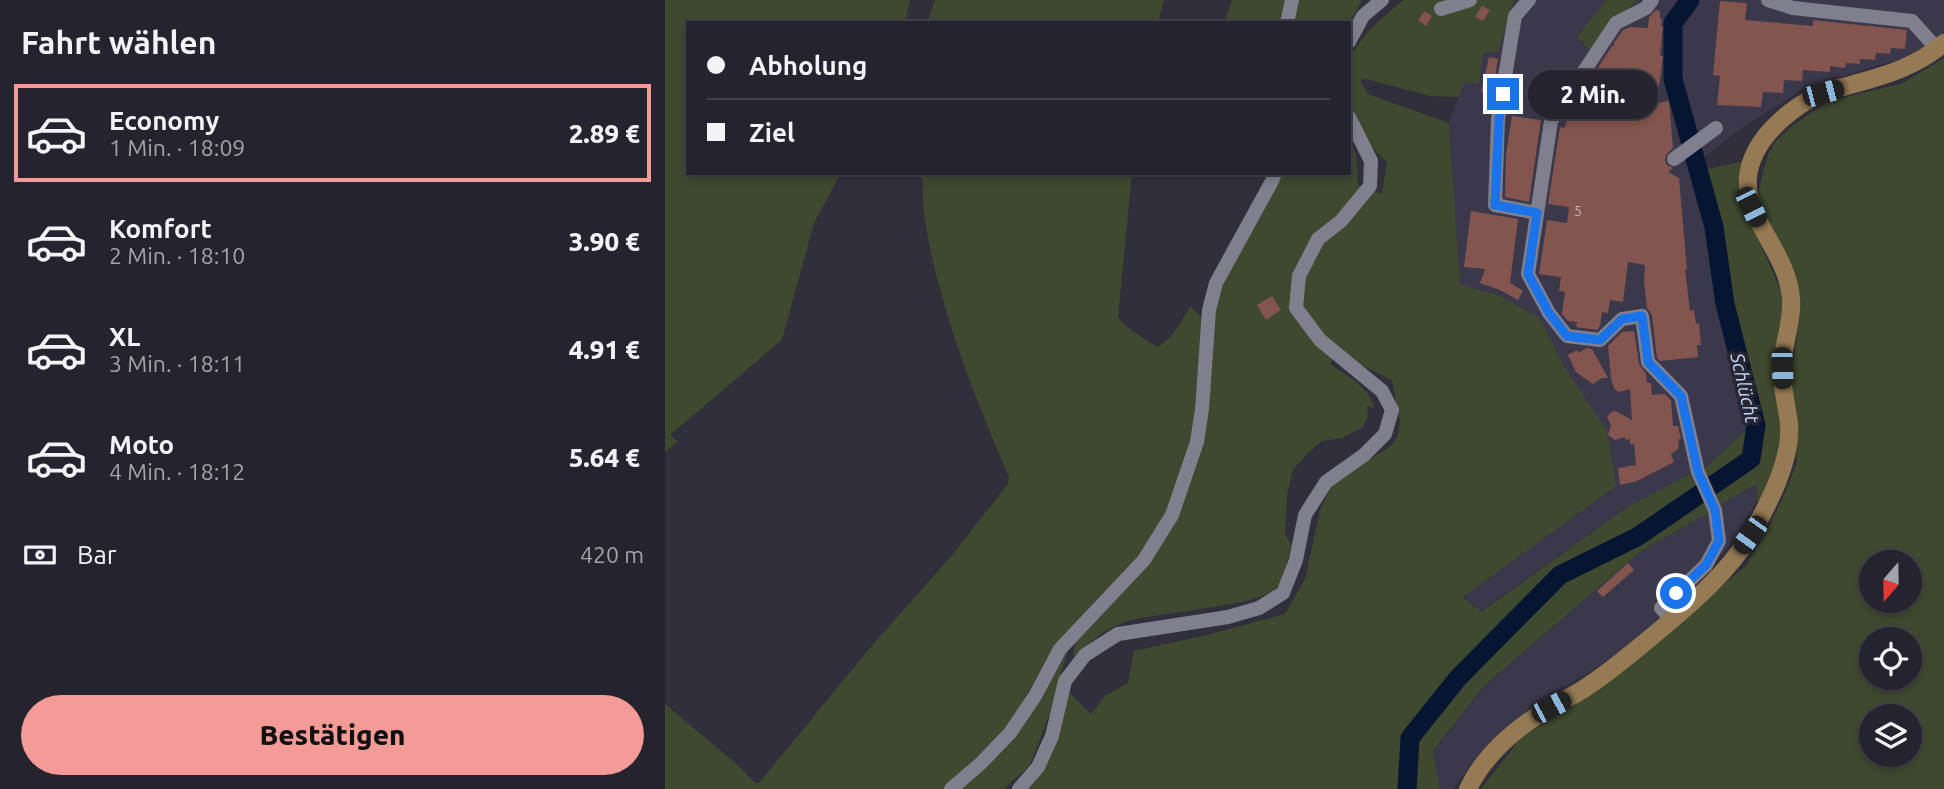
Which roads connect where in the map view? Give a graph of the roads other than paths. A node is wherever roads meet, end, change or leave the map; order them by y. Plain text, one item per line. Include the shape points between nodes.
1 (1292, 0) edge
2 (1382, 0) edge
3 (1470, 0) edge
4 (1529, 0) edge
5 (1653, 0) edge
6 (1768, 0) edge
7 (1441, 9) dead end
8 (1287, 21) edge
9 (1351, 39) edge
10 (1941, 46) edge
11 (1351, 121) edge
12 (1716, 128) dead end
13 (1674, 159) dead end
14 (1274, 175) edge
15 (1537, 213) junction
16 (1672, 620) junction
17 (951, 789) edge
18 (1020, 789) edge
19 (1468, 789) edge

1 - 8 street
2 - 9 street via 1363,16
3 - 7 street
4 - 15 street via 1515,16 1499,120 1495,205
5 - 15 street via 1616,23 1551,121
6 - 10 street via 1793,8 1912,21
10 - 16 main road via 1893,73 1803,103 1764,138 1752,159 1748,174 1751,207 1787,275 1791,299 1782,368 1789,440 1776,483 1750,535 1735,557
11 - 18 street via 1371,161 1370,186 1318,239 1299,276 1296,308 1320,340 1382,391 1392,410 1385,434 1364,456 1325,481 1304,515 1296,560 1283,593 1259,608 1228,617 1118,634 1085,655 1065,681 1052,736 1038,767
12 - 13 street
14 - 17 street via 1216,283 1209,310 1197,442 1172,515 1144,560 1061,649 1010,733
15 - 16 street via 1528,274 1567,336 1600,340 1622,319 1642,316 1648,362 1681,396 1698,472 1715,510 1719,541 1706,565 1661,608
16 - 19 main road via 1615,667 1516,732 1498,747

